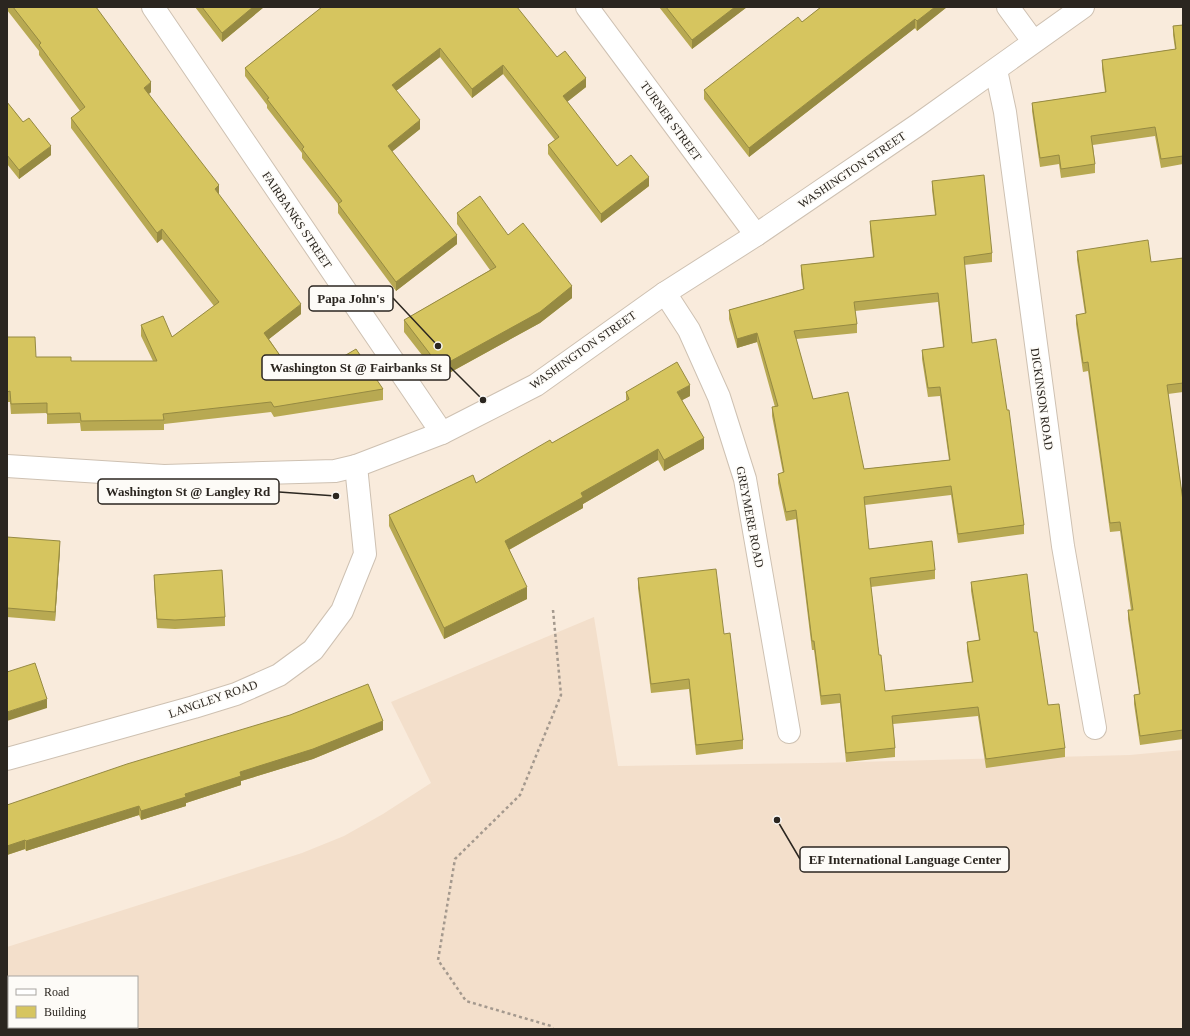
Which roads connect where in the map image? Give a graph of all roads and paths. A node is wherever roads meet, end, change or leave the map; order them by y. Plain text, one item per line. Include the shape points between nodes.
1 (153, 7) edge
2 (587, 7) edge
3 (1008, 7) edge
4 (1083, 7) edge
5 (1033, 42) junction
6 (996, 70) junction
7 (756, 235) junction
8 (665, 293) junction
9 (442, 433) junction
10 (7, 466) edge
11 (356, 466) junction
12 (553, 610) dead end
13 (1095, 728) dead end
14 (789, 732) dead end
15 (7, 759) edge
16 (553, 1029) edge

1 - 9 street, FAIRBANKS STREET
2 - 7 street, TURNER STREET
3 - 5 street
4 - 5 street, WASHINGTON STREET
5 - 6 street, WASHINGTON STREET
6 - 7 street, WASHINGTON STREET
6 - 13 street, DICKINSON ROAD via 1005,112 1062,546
7 - 8 street, WASHINGTON STREET
8 - 9 street, WASHINGTON STREET via 536,385
8 - 14 street, GREYMERE ROAD via 689,330 719,397 744,479
9 - 11 street, WASHINGTON STREET
10 - 11 street, WASHINGTON STREET via 164,476 335,472
11 - 15 street, LANGLEY ROAD via 365,554 342,610 313,650 279,675 236,694
12 - 16 path via 561,695 520,795 455,859 438,960 466,1001 551,1026

